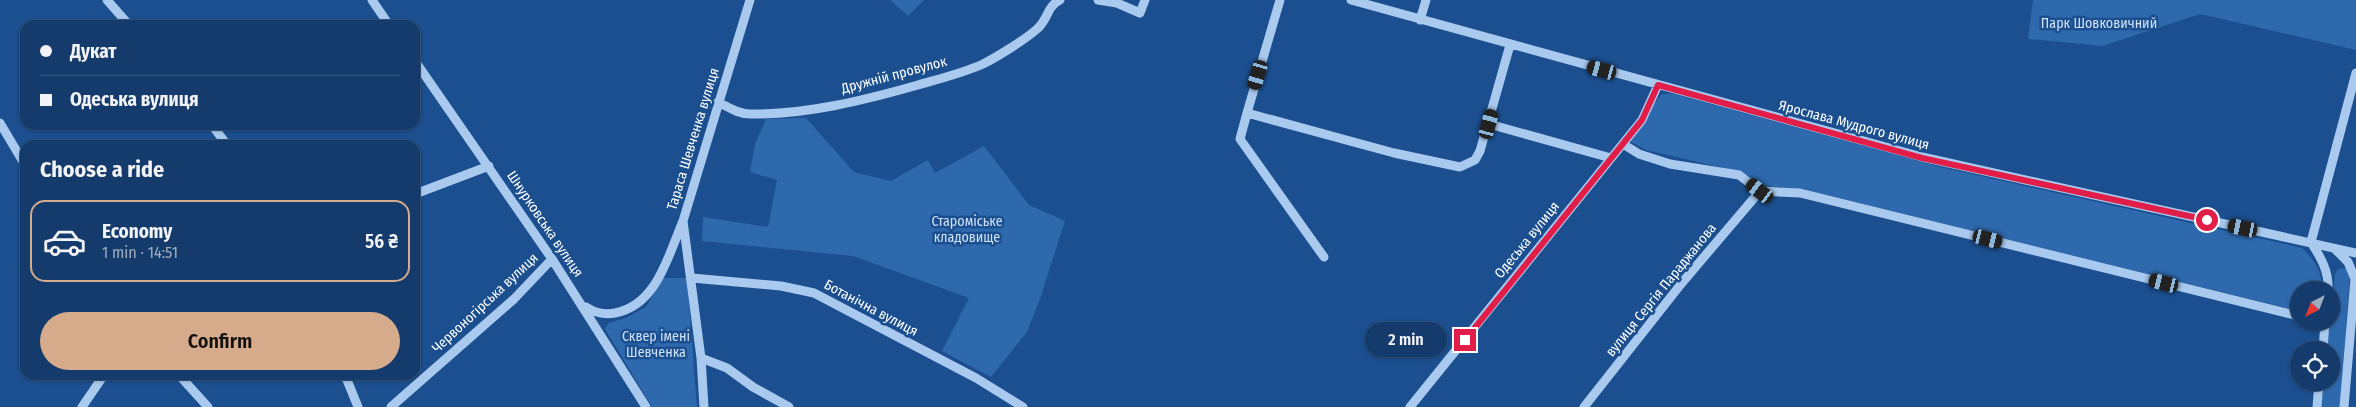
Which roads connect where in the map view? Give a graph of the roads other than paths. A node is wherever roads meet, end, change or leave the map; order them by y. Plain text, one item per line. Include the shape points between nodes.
1 (107, 0) edge
2 (372, 0) edge
3 (750, 0) edge
4 (1060, 0) edge
5 (1098, 0) edge
6 (1145, 0) edge
7 (1280, 0) edge
8 (1351, 0) edge
9 (1426, 0) edge
10 (125, 20) edge
11 (386, 20) edge
12 (1420, 20) junction
13 (1510, 45) junction
14 (420, 68) edge
15 (2356, 73) edge
16 (1658, 85) junction
17 (718, 102) junction
18 (1246, 112) junction
19 (0, 123) edge
20 (1489, 124) junction
21 (1622, 144) junction
22 (20, 157) edge
23 (1611, 158) junction
24 (490, 166) junction
25 (1760, 191) junction
26 (420, 192) edge
27 (683, 221) junction
28 (2311, 242) junction
29 (2333, 247) junction
30 (2356, 253) edge
31 (1324, 257) dead end
32 (552, 259) junction
33 (692, 278) junction
34 (2329, 281) edge
35 (582, 304) junction
36 (2290, 314) edge
37 (701, 358) junction
38 (101, 380) edge
39 (184, 380) edge
40 (347, 380) edge
41 (2318, 391) edge
42 (82, 407) edge
43 (208, 407) edge
44 (358, 407) edge
45 (391, 407) edge
46 (646, 407) edge
47 (704, 407) edge
48 (789, 407) edge
49 (1023, 407) edge
50 (1410, 407) edge
51 (1584, 407) edge
52 (2317, 407) edge
53 (2344, 407) edge

1 - 10 street
2 - 11 street
3 - 17 street, Тараса Шевченка вулиця
4 - 17 street, Дружній провулок via 1049,8 1038,28 983,64 866,100 749,114
5 - 6 street via 1117,3 1140,13
7 - 18 street
8 - 12 street, Ярослава Мудрого вулиця
9 - 12 street
12 - 13 street, Ярослава Мудрого вулиця
13 - 16 street, Ярослава Мудрого вулиця
13 - 20 street
14 - 24 street, Шнурковська вулиця
15 - 28 street
16 - 21 street, Одеська вулиця via 1642,120
16 - 28 street, Ярослава Мудрого вулиця via 1922,158
17 - 27 street, Тараса Шевченка вулиця
18 - 20 street via 1394,153 1460,167 1475,160
18 - 31 street via 1240,139
19 - 22 street
20 - 23 street
21 - 23 street, Одеська вулиця
21 - 25 street via 1670,164 1739,175
23 - 50 street, Одеська вулиця
24 - 26 street
24 - 32 street, Шнурковська вулиця
25 - 36 street via 1800,192
25 - 51 street, вулиця Сергія Параджанова
27 - 33 street, Тараса Шевченка вулиця
27 - 35 street via 652,291 640,303 625,311 608,314 595,313
28 - 29 street, Ярослава Мудрого вулиця
28 - 34 street
29 - 30 street, Ярослава Мудрого вулиця
29 - 53 street via 2348,262 2355,279
32 - 35 street, Шнурковська вулиця
32 - 45 street, Червоногірська вулиця via 514,299
33 - 37 street, Тараса Шевченка вулиця
33 - 49 street, Ботанічна вулиця via 781,286 814,293 976,378
35 - 46 street, Шнурковська вулиця
37 - 47 street, Тараса Шевченка вулиця
37 - 48 street via 727,368
38 - 42 street
39 - 43 street
40 - 44 street
41 - 52 street

